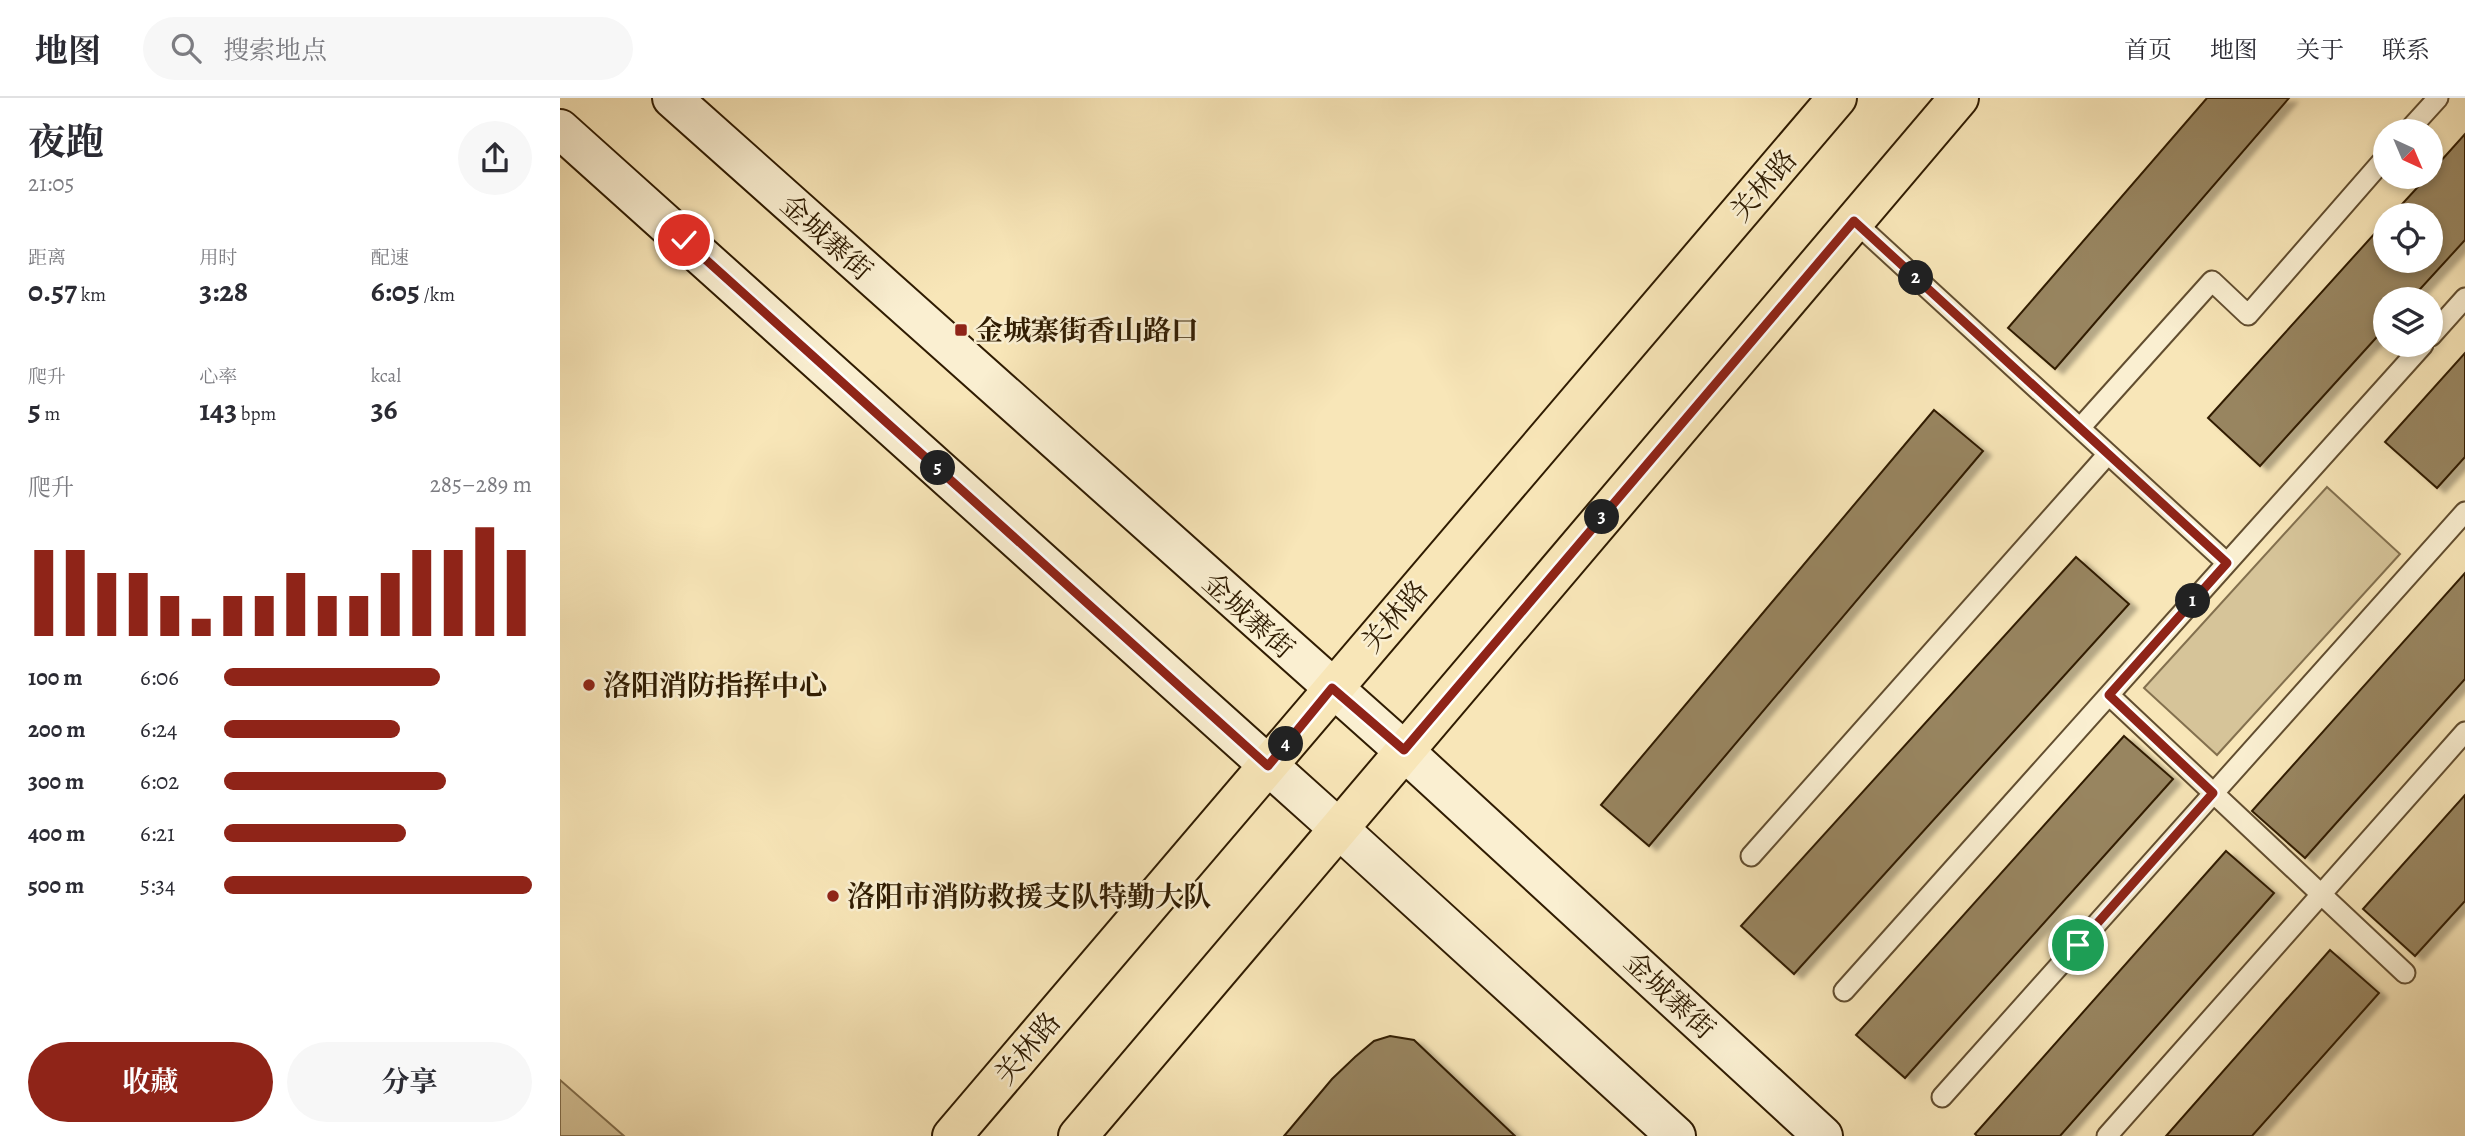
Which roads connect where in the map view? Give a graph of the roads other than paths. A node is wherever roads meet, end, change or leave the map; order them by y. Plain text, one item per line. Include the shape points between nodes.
1 (672, 98) edge
2 (1838, 98) edge
3 (1959, 98) edge
4 (2438, 98) edge
5 (2419, 119) edge
6 (560, 129) edge
7 (2373, 172) edge
8 (1854, 221) junction
9 (2465, 298) edge
10 (2443, 323) edge
11 (2412, 357) edge
12 (2080, 428) junction
13 (2108, 454) junction
14 (2465, 512) edge
15 (2227, 563) junction
16 (1332, 688) junction
17 (2109, 695) junction
18 (2465, 732) edge
19 (1404, 750) junction
20 (1268, 766) junction
21 (2213, 793) junction
22 (1338, 828) junction
23 (1751, 856) dead end
24 (2321, 894) junction
25 (2405, 973) dead end
26 (1844, 992) dead end
27 (1942, 1097) dead end
28 (952, 1136) edge
29 (1078, 1136) edge
30 (1676, 1136) edge
31 (1823, 1136) edge
32 (2107, 1136) edge

1 - 16 main road, 金城寨街
2 - 16 main road, 关林路
3 - 8 main road
4 - 5 lane
6 - 20 main road
7 - 12 lane via 2248,315 2212,281
8 - 12 lane
8 - 19 main road
9 - 10 lane
11 - 15 lane
12 - 13 lane
13 - 15 lane
13 - 23 lane
14 - 21 lane
15 - 17 lane
16 - 19 main road, 金城寨街
16 - 20 main road, 关林路
17 - 21 lane
17 - 26 lane
18 - 24 lane
19 - 22 main road
19 - 31 main road, 金城寨街
20 - 22 main road
20 - 28 main road, 关林路
21 - 24 lane
21 - 27 lane
22 - 29 main road
22 - 30 main road
24 - 25 lane
24 - 32 lane

